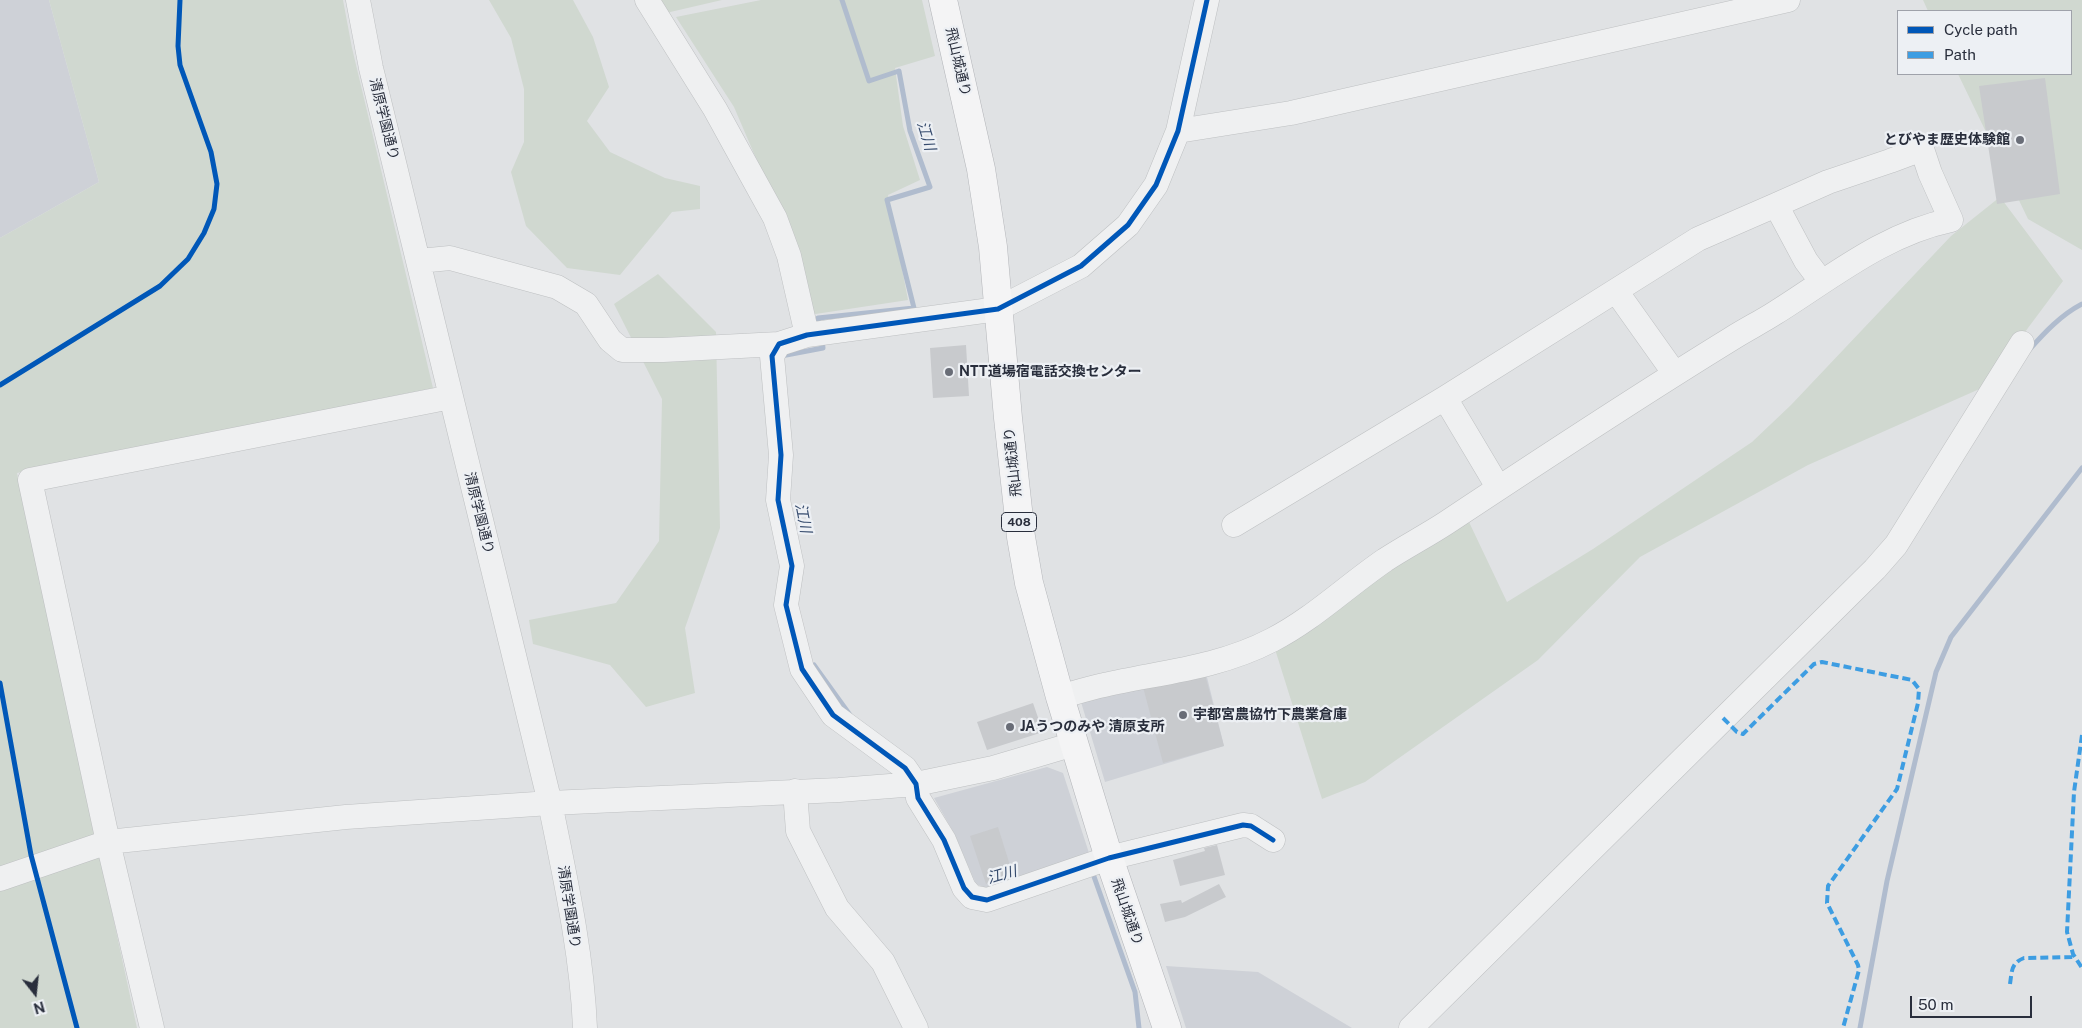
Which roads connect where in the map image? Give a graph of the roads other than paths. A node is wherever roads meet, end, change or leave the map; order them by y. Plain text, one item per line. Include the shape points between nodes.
1 (358, 0) edge
2 (646, 0) edge
3 (1207, 0) edge
4 (1788, 0) edge
5 (949, 3) edge
6 (1178, 131) junction
7 (1776, 205) junction
8 (420, 261) junction
9 (1821, 281) junction
10 (1616, 290) junction
11 (998, 309) junction
12 (807, 335) junction
13 (2022, 343) dead end
14 (779, 344) junction
15 (1675, 374) junction
16 (451, 397) junction
17 (1445, 398) junction
18 (1498, 487) junction
19 (1234, 525) dead end
20 (1060, 696) junction
21 (1074, 744) junction
22 (916, 784) junction
23 (795, 791) junction
24 (550, 803) junction
25 (1273, 840) dead end
26 (108, 842) junction
27 (1109, 858) junction
28 (0, 879) edge
29 (152, 1028) edge
30 (585, 1028) edge
31 (916, 1028) edge
32 (1167, 1028) edge
33 (1411, 1028) edge

1 - 8 street, 清原学園通り via 371,68
2 - 12 street via 715,109 775,218 789,256
3 - 6 street
4 - 6 street via 1291,113
5 - 11 highway, 飛山城通り / 408 via 981,169 993,247
6 - 11 street via 1156,185 1128,225 1081,266
7 - 9 street via 1806,261
7 - 9 street via 1828,182 1922,148 1950,220 1899,236
7 - 10 street via 1698,239
8 - 14 street via 450,258 557,287 586,304 610,340 622,350
8 - 16 street, 清原学園通り
9 - 15 street
10 - 15 street
10 - 17 street
11 - 12 street
11 - 20 highway, 飛山城通り / 408 via 1021,537 1033,601
12 - 14 street
13 - 33 street via 1896,545 1875,569
14 - 22 street via 772,356 781,455 778,500 792,566 786,605 802,669 833,715 905,768
15 - 18 street
16 - 24 street, 清原学園通り
16 - 26 street via 30,480
17 - 18 street
17 - 19 street
18 - 20 street via 1271,640 1218,662
20 - 21 highway, 飛山城通り / 408
21 - 22 street via 993,768
21 - 27 highway, 飛山城通り / 408
22 - 23 street
22 - 27 street via 918,798 944,840 964,888 972,897 987,900
23 - 24 street
23 - 31 street via 798,831 836,908 883,962
24 - 26 street via 346,817
24 - 30 street, 清原学園通り via 570,901
25 - 27 street via 1251,826 1243,825
26 - 28 street
26 - 29 street
27 - 32 highway, 飛山城通り / 408

